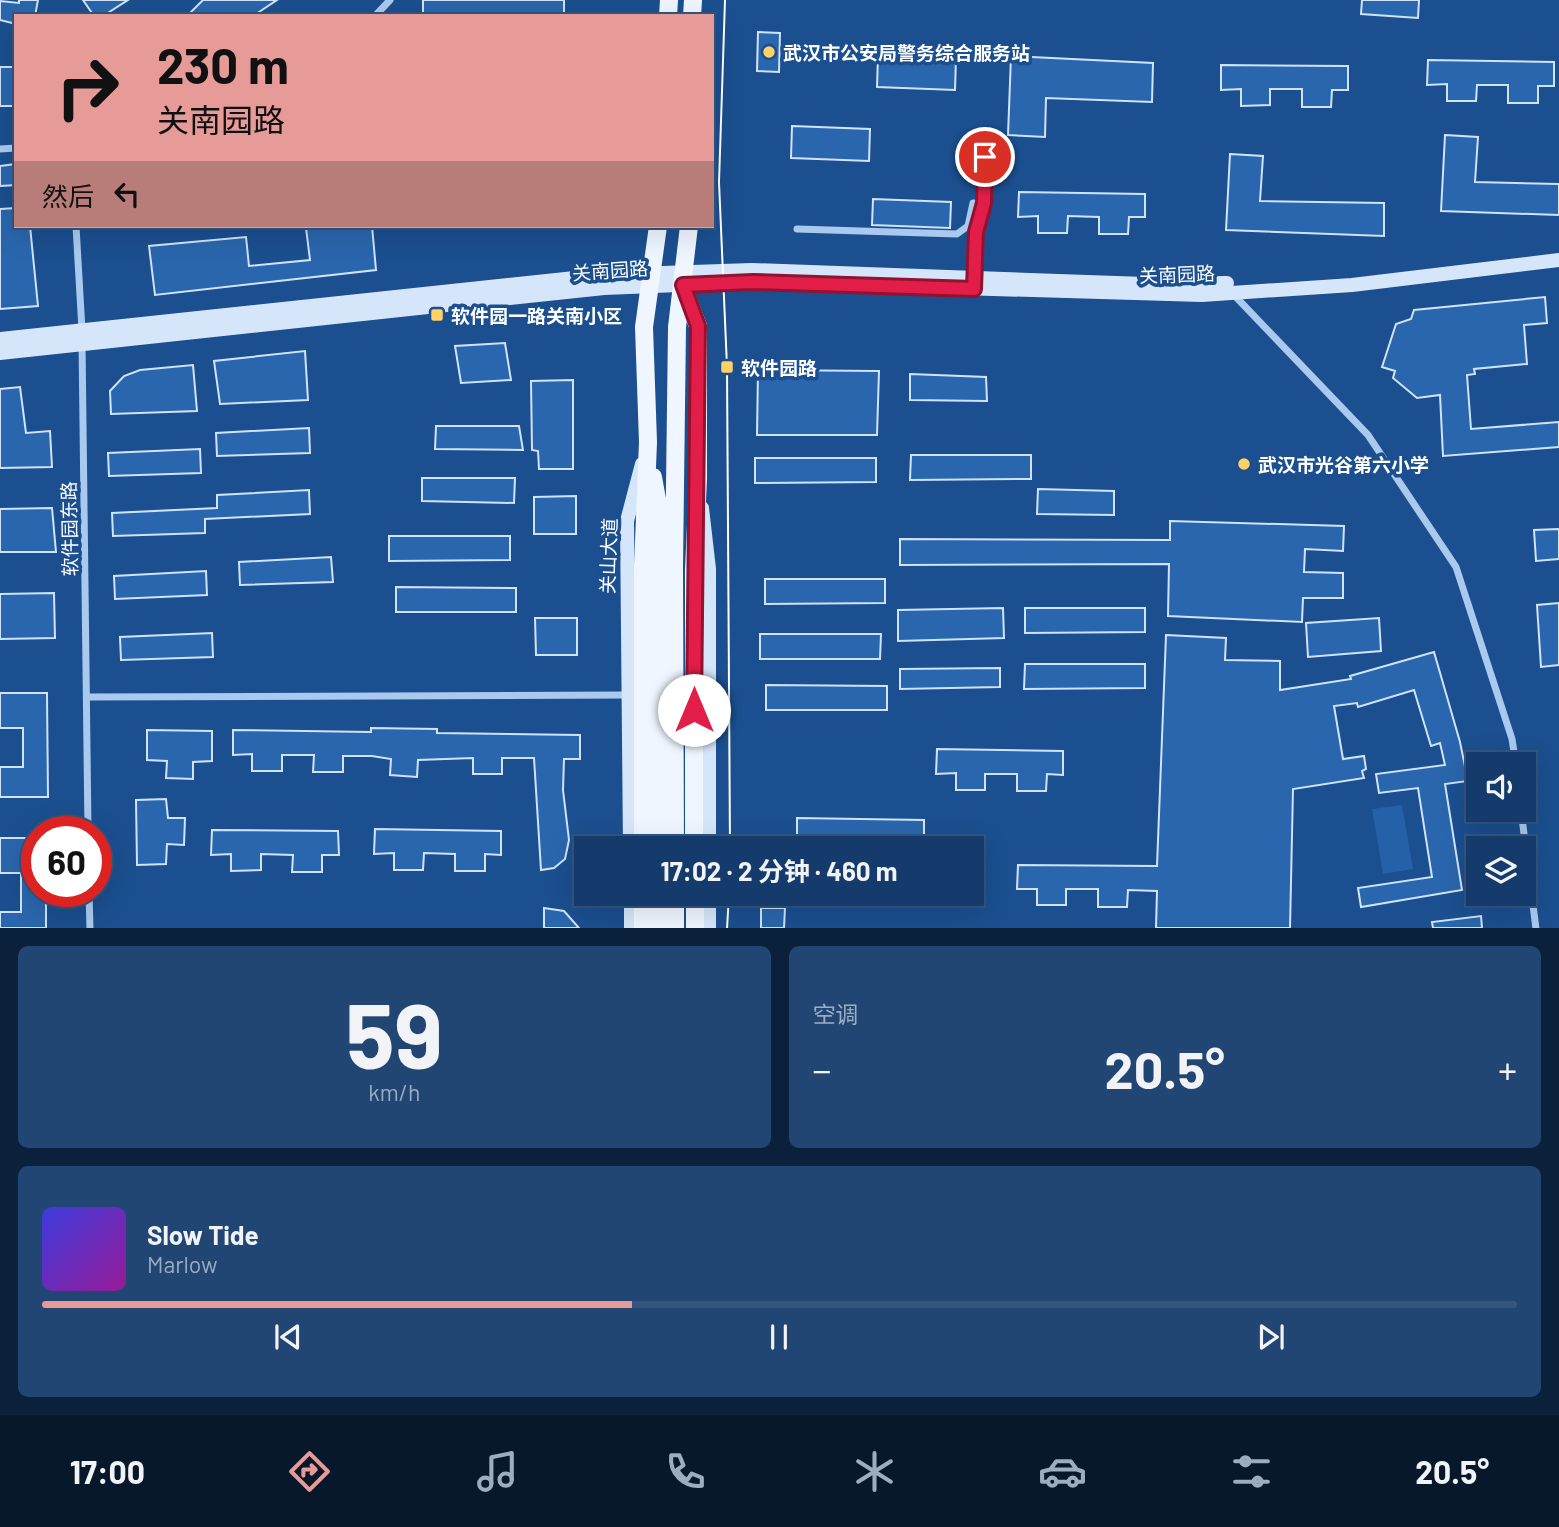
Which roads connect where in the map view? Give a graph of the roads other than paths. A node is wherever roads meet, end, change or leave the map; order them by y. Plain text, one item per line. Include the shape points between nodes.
1 (390, 0) edge
2 (377, 14) edge
3 (985, 157) dead end
4 (984, 203) junction
5 (76, 228) edge
6 (658, 228) edge
7 (689, 228) edge
8 (797, 229) dead end
9 (1559, 253) edge
10 (1559, 260) edge
11 (683, 279) junction
12 (651, 280) junction
13 (974, 284) junction
14 (1227, 287) junction
15 (82, 337) junction
16 (0, 339) edge
17 (0, 353) edge
18 (648, 442) junction
19 (698, 478) junction
20 (659, 567) junction
21 (709, 693) junction
22 (628, 695) junction
23 (87, 697) junction
24 (1514, 752) edge
25 (88, 816) edge
26 (1523, 822) edge
27 (630, 836) edge
28 (644, 836) edge
29 (661, 836) edge
30 (674, 836) edge
31 (694, 836) edge
32 (709, 836) edge
33 (631, 906) edge
34 (643, 906) edge
35 (661, 906) edge
36 (675, 906) edge
37 (695, 906) edge
38 (709, 906) edge
39 (89, 907) edge
40 (90, 928) edge
41 (631, 928) edge
42 (643, 928) edge
43 (661, 928) edge
44 (675, 928) edge
45 (695, 928) edge
46 (709, 928) edge
47 (1536, 928) edge

1 - 2 street
3 - 4 street
4 - 8 street via 973,203 968,226 957,234
4 - 13 street via 976,232
5 - 15 street, 软件园东路
6 - 12 main road, 关山大道
7 - 11 main road
9 - 14 main road, 关南园路
10 - 14 main road, 关南园路 via 1352,285
11 - 12 main road, 关南园路
11 - 13 main road, 关南园路
11 - 19 main road via 698,326
11 - 20 main road via 677,327 677,519
12 - 15 main road, 关南园路 via 603,275
12 - 18 main road, 关山大道 via 644,327
13 - 14 main road, 关南园路 via 1145,295
14 - 24 street via 1368,435 1456,567
15 - 16 main road, 关南园路
15 - 17 main road, 关南园路
15 - 23 street, 软件园东路
18 - 20 main road via 661,522
18 - 22 main road, 关山大道 via 627,521
19 - 21 main road via 709,569
19 - 31 main road, bridge
20 - 28 main road, bridge
20 - 29 main road, bridge
20 - 30 main road, bridge
21 - 22 street
21 - 32 main road
22 - 23 street
22 - 27 main road, 关山大道
23 - 25 street, 软件园东路
26 - 47 street
33 - 41 main road
34 - 42 main road
35 - 43 main road
36 - 44 main road
37 - 45 main road
38 - 46 main road
39 - 40 street

